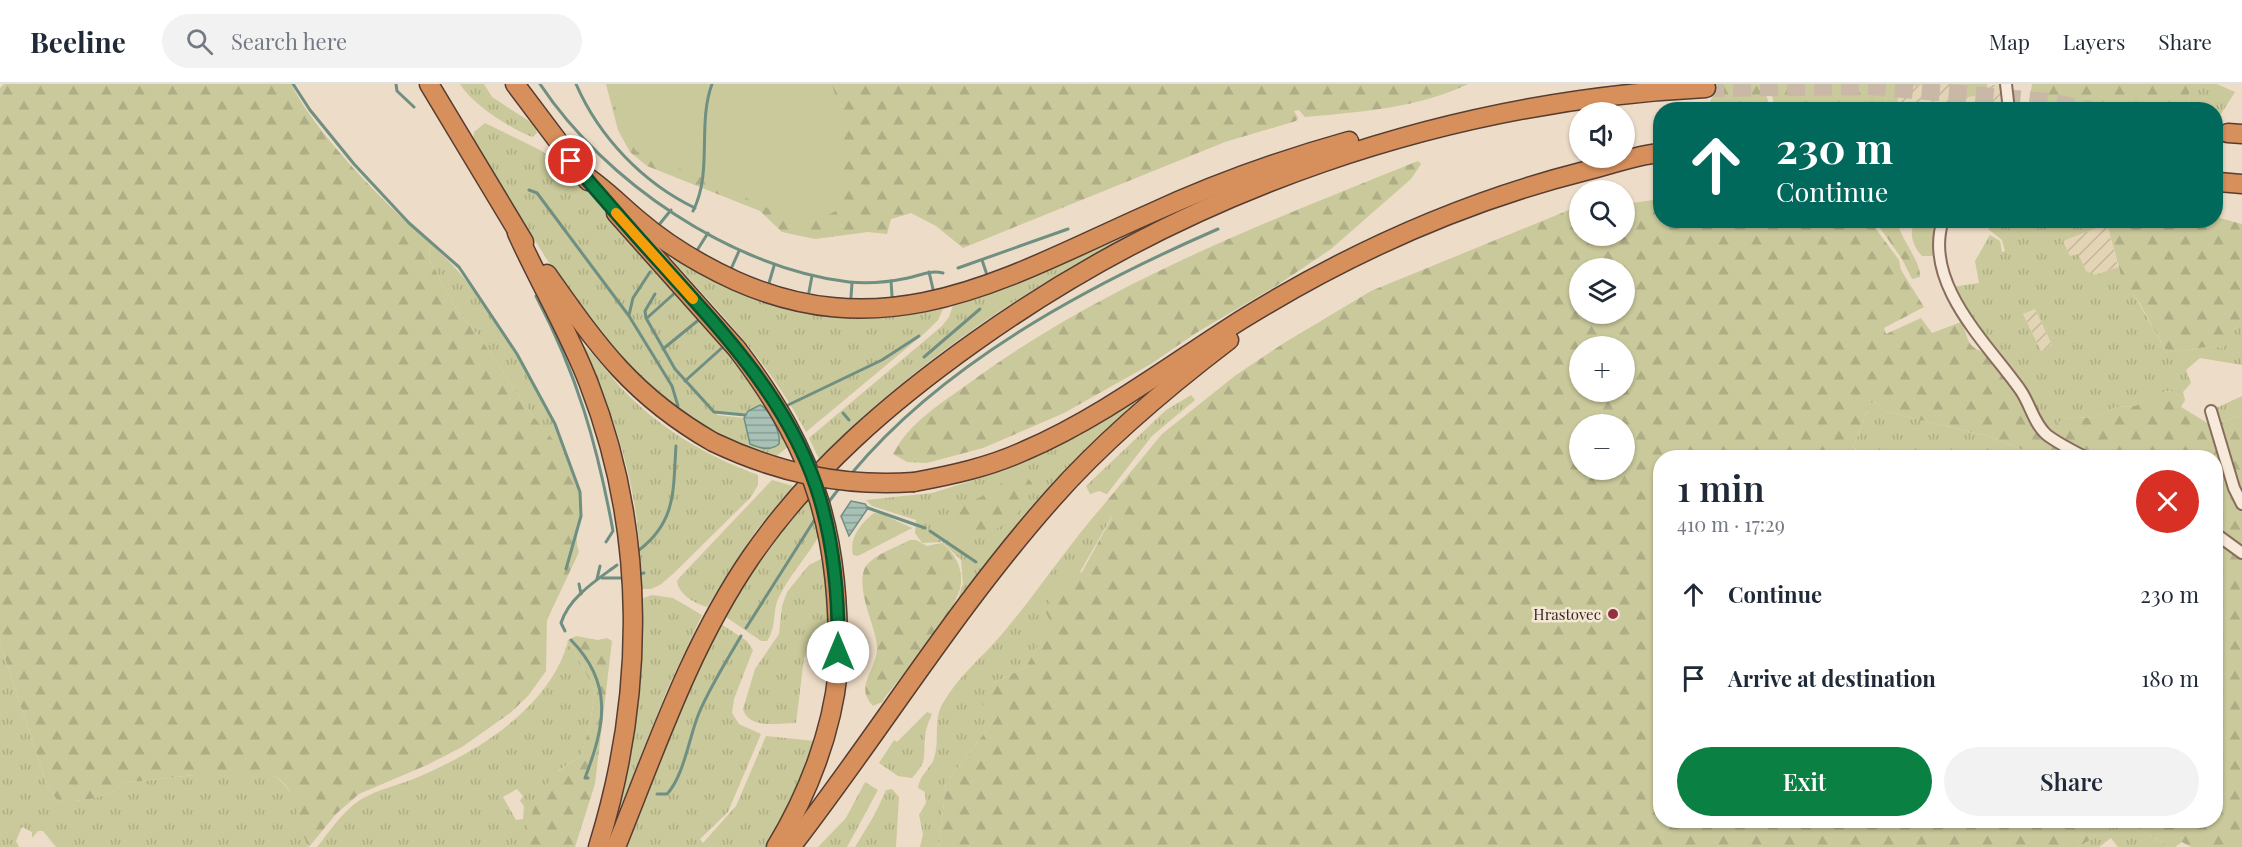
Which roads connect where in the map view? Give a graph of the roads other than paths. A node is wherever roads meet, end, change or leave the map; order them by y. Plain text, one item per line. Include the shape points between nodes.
1 (429, 84) edge
2 (515, 84) edge
3 (2006, 84) edge
4 (1706, 87) dead end
5 (2008, 102) edge
6 (1426, 130) junction
7 (1653, 155) edge
8 (581, 173) junction
9 (2223, 182) edge
10 (2242, 184) edge
11 (1942, 228) edge
12 (517, 233) junction
13 (1329, 268) junction
14 (2211, 411) dead end
15 (2073, 450) edge
16 (2223, 450) edge
17 (2223, 451) edge
18 (2242, 504) edge
19 (2223, 539) edge
20 (2242, 553) edge
21 (598, 847) edge
22 (616, 847) edge
23 (776, 847) edge
24 (791, 847) edge

1 - 12 highway
2 - 8 highway
3 - 5 street
4 - 6 highway via 1582,99
6 - 8 highway via 1373,135 1273,164 1194,194 986,287 937,301 887,307 810,303 738,282 673,246
6 - 22 highway via 1330,160 1213,206 1087,270 993,328 912,388 825,467 766,537 715,617 671,710
7 - 13 highway via 1545,181 1482,202
8 - 23 highway, bridge via 737,349 784,417 815,486 829,534 837,583 838,671 830,719 796,811
9 - 10 highway
11 - 15 street via 1942,262 1965,317 2021,392 2045,434
12 - 13 highway, bridge via 618,369 668,415 713,442 765,465 816,478 866,483 914,482 1000,461 1046,441
12 - 21 highway via 580,361 608,440 623,506 633,594 633,657 616,782
13 - 24 highway via 1310,286 1187,373 1071,478 976,593
14 - 16 street
17 - 18 street
19 - 20 street

